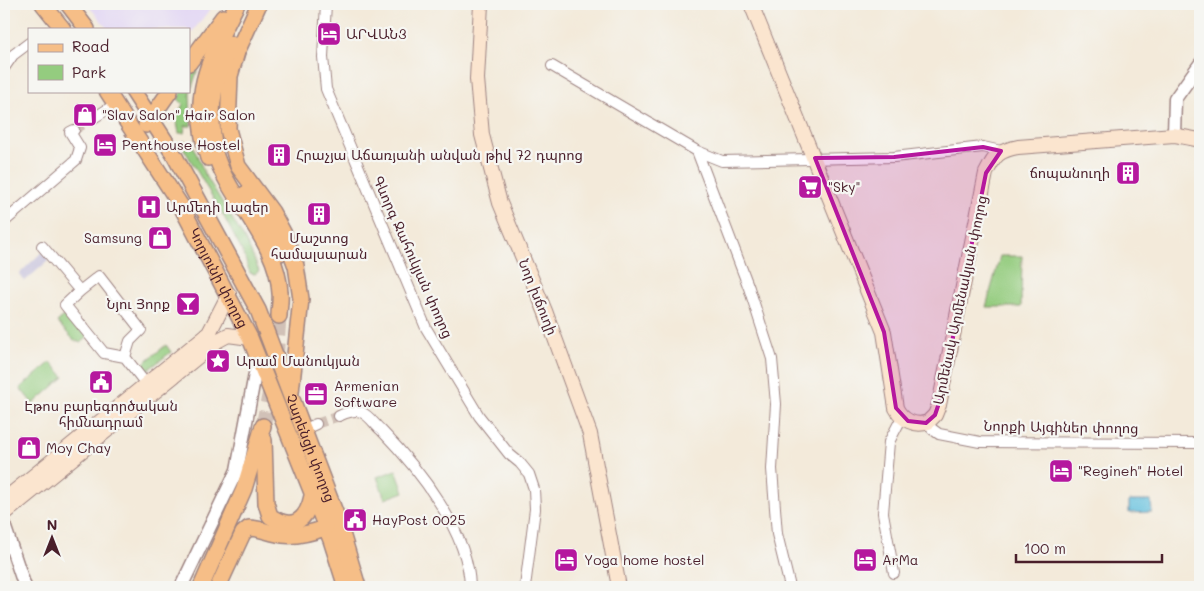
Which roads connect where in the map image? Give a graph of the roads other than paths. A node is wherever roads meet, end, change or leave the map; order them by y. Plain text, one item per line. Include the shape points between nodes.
1 (43, 4) edge
2 (68, 4) edge
3 (233, 4) edge
4 (237, 4) edge
5 (326, 4) edge
6 (481, 4) edge
7 (751, 4) edge
8 (259, 5) edge
9 (56, 26) edge
10 (86, 28) edge
11 (28, 44) edge
12 (190, 62) edge
13 (1200, 64) edge
14 (552, 66) dead end
15 (4, 68) edge
16 (108, 92) edge
17 (134, 92) edge
18 (169, 92) edge
19 (116, 104) junction
20 (151, 117) junction
21 (92, 118) tunnel mouth
22 (74, 130) dead end
23 (1174, 136) junction
24 (138, 137) junction
25 (1200, 140) edge
26 (698, 151) junction
27 (1001, 151) junction
28 (216, 158) junction
29 (815, 158) junction
30 (4, 222) edge
31 (42, 246) dead end
32 (80, 291) junction
33 (229, 294) junction
34 (258, 310) joint
35 (250, 338) junction
36 (295, 353) junction
37 (125, 357) junction
38 (258, 358) junction
39 (146, 384) junction
40 (290, 396) junction
41 (339, 416) tunnel mouth
42 (902, 418) junction
43 (928, 422) junction
44 (1200, 443) edge
45 (312, 496) junction
46 (4, 500) edge
47 (4, 514) edge
48 (4, 525) edge
49 (325, 528) junction
50 (894, 573) dead end
51 (204, 584) edge
52 (26, 585) edge
53 (181, 587) edge
54 (193, 587) edge
55 (218, 587) edge
56 (346, 587) edge
57 (358, 587) edge
58 (470, 587) edge
59 (526, 587) edge
60 (620, 587) edge
61 (790, 587) edge

1 - 9 main road
2 - 10 main road
3 - 12 main road
4 - 28 main road via 203,81 200,125 208,160 255,246 275,296 279,316 278,276 261,237
5 - 59 street, Գևորգ Ջահուկյան փողոց via 323,57 326,89 426,328 479,416 520,463 531,482 535,509
6 - 60 main road, Նոր խճուղի via 477,79 482,135 500,203 545,311 590,434
7 - 29 main road
8 - 28 main road via 230,45 216,79 211,102
8 - 36 main road via 237,52 230,76 228,129 238,166 272,212 296,266 301,299
11 - 15 street via 13,55
13 - 23 street via 1175,99
14 - 26 street
16 - 19 main road, Կորյունի փողոց
17 - 20 main road, Կորյունի փողոց
18 - 20 main road
19 - 21 street
19 - 24 main road, Կորյունի փողոց
20 - 24 main road
20 - 34 main road, Կորյունի փողոց via 200,200
22 - 30 street via 70,132 80,148 76,160
23 - 25 main road
23 - 27 main road via 1036,145
24 - 33 main road, Կորյունի փողոց via 182,206
26 - 29 street via 722,161
26 - 61 street via 772,359 776,404 772,469 777,534
27 - 29 street via 983,147 894,157
27 - 43 main road, Արմենակ Արմենակյան փողոց via 992,159 986,173 943,390 936,413
28 - 36 main road via 274,238 288,275
29 - 42 main road via 884,332 896,408
31 - 32 street
32 - 37 street via 65,305 104,353
32 - 37 street via 98,276 141,330 130,341
33 - 35 main road, Կորյունի փողոց
33 - 39 main road via 209,333
34 - 40 main road, Չարենցի փողոց
35 - 38 main road, Չարենցի փողոց
35 - 47 main road via 228,335 217,341
36 - 40 main road
37 - 39 street
38 - 45 main road, Չարենցի փողոց
38 - 53 street via 237,470
39 - 46 main road
40 - 57 main road, Չարենցի փողոց via 310,427
41 - 58 street via 350,411 362,412 407,457 454,528 468,566
42 - 43 main road, Արմենակ Արմենակյան փողոց via 916,423
42 - 50 street via 888,442 883,513
43 - 44 street, Նորքի Այգիներ փողոց via 939,434 980,442
45 - 49 main road, Չարենցի փողոց
45 - 51 main road via 309,509 299,521 285,523 270,516 266,503 266,449 262,428 244,489
48 - 52 street
49 - 55 main road via 280,535 249,528 243,534
49 - 56 main road, Չարենցի փողոց
51 - 54 main road

